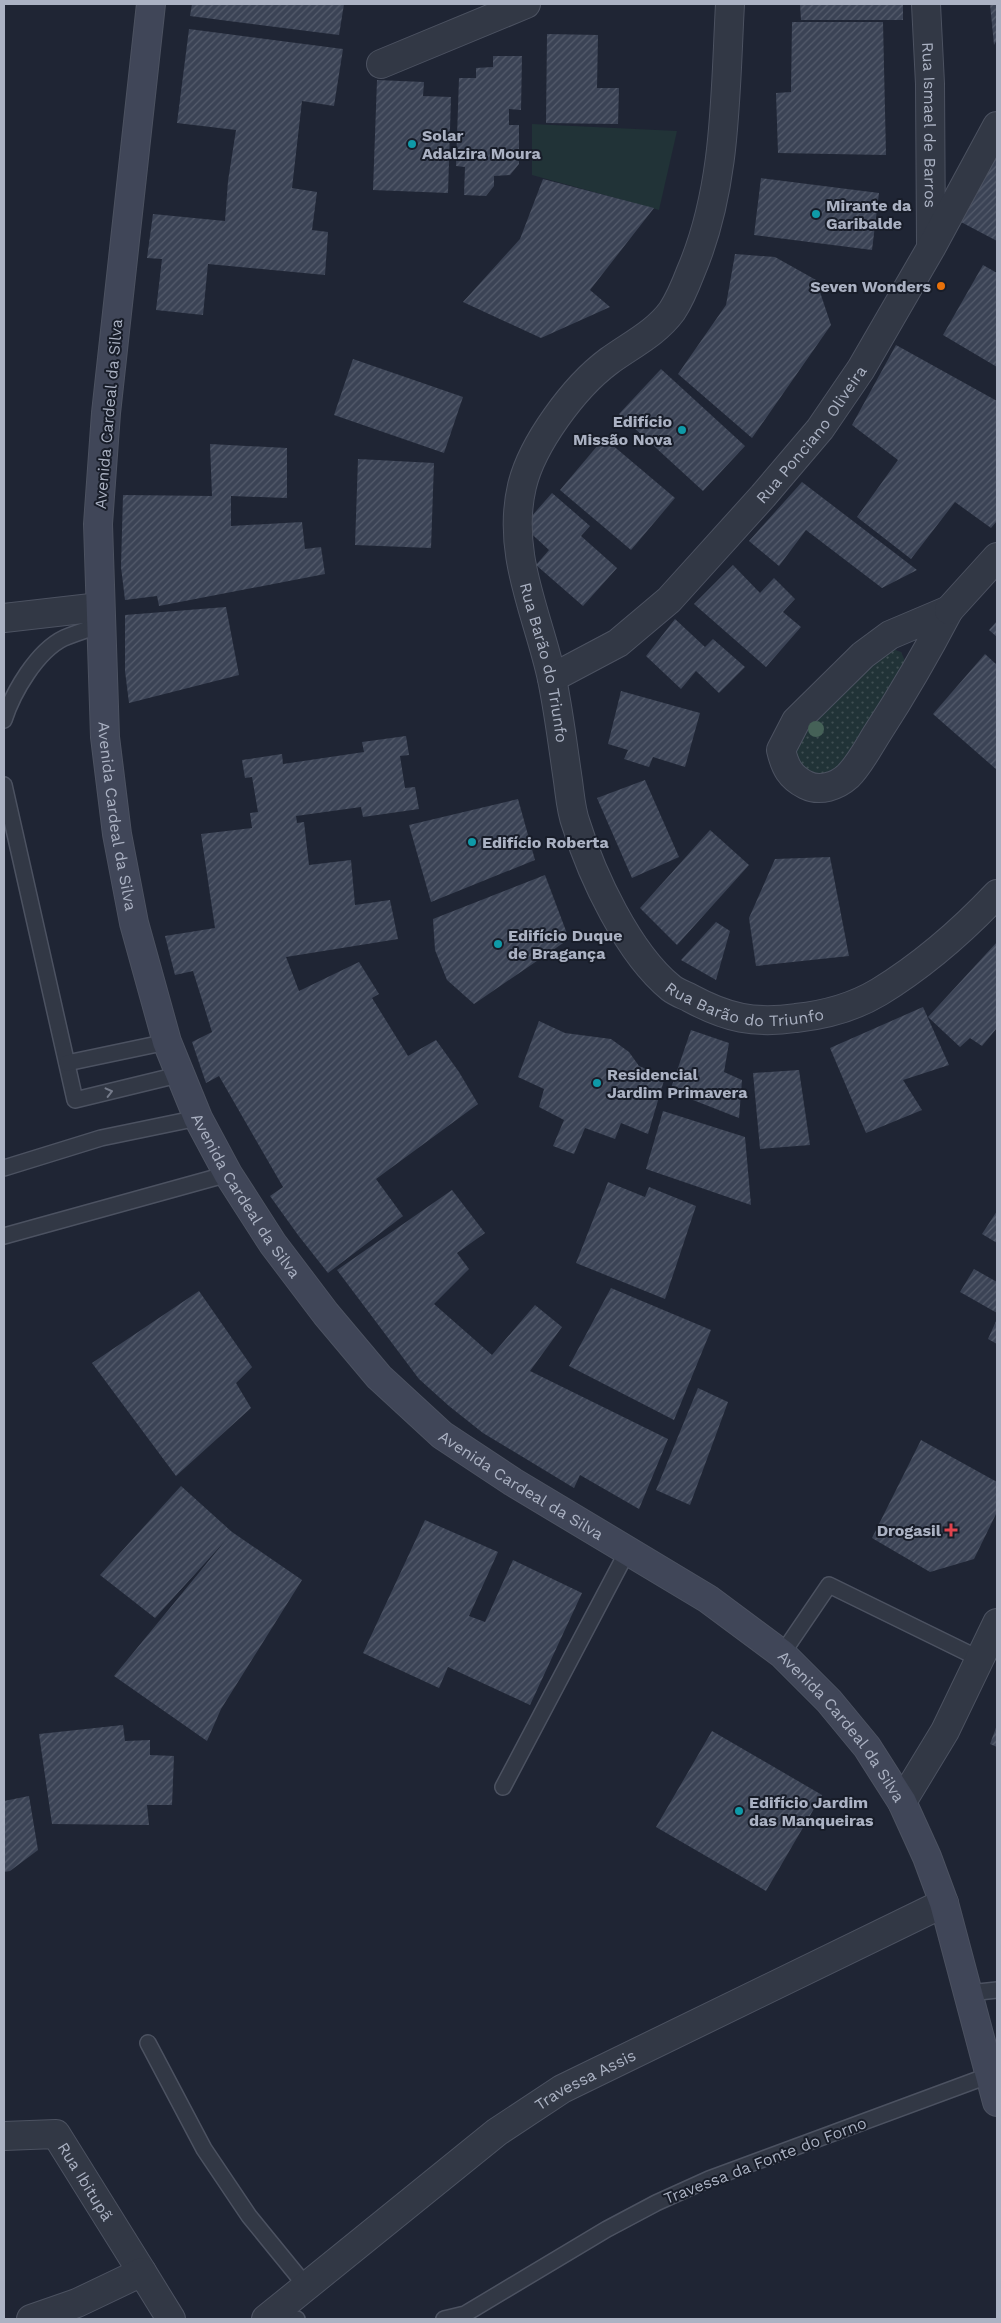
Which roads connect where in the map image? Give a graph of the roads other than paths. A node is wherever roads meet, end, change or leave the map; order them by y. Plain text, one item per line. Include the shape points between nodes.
1 (151, 4) edge
2 (526, 4) edge
3 (730, 4) edge
4 (926, 4) edge
5 (381, 64) dead end
6 (997, 126) edge
7 (931, 248) junction
8 (997, 557) edge
9 (949, 610) junction
10 (100, 616) junction
11 (4, 618) edge
12 (552, 678) junction
13 (4, 720) edge
14 (4, 785) edge
15 (997, 894) edge
16 (168, 1042) junction
17 (67, 1063) junction
18 (182, 1074) junction
19 (198, 1118) junction
20 (4, 1168) edge
21 (228, 1174) junction
22 (4, 1236) edge
23 (628, 1550) junction
24 (997, 1623) edge
25 (782, 1654) junction
26 (980, 1659) junction
27 (503, 1787) dead end
28 (902, 1802) junction
29 (944, 1903) junction
30 (997, 1990) edge
31 (968, 1993) junction
32 (148, 2042) dead end
33 (990, 2075) junction
34 (997, 2102) edge
35 (4, 2136) edge
36 (142, 2272) junction
37 (306, 2286) junction
38 (267, 2318) edge
39 (31, 2319) edge
40 (171, 2319) edge
41 (297, 2319) edge
42 (444, 2319) edge

1 - 10 main road, Avenida Cardeal da Silva via 106,413 98,524
2 - 5 street
3 - 12 street, Rua Barão do Triunfo via 724,122 712,212 700,252 672,310 650,333 606,364 576,393 540,444 523,483 516,522 523,576
4 - 7 street, Rua Ismael de Barros
6 - 7 street, Rua Ponciano Oliveira
7 - 12 street, Rua Ponciano Oliveira via 861,369 820,429 763,496 669,600 618,643
8 - 9 street
9 - 9 street via 890,636 863,655 796,721 781,750 785,766 795,780 813,788 832,786 848,776 914,678
10 - 11 street
10 - 13 lane via 62,639 34,663 11,700
10 - 16 main road, Avenida Cardeal da Silva via 105,737 116,834 134,923
12 - 15 street, Rua Barão do Triunfo via 575,822 615,918 671,988 711,1009 743,1020 772,1022 823,1015 876,994 924,961 974,919
14 - 17 lane
16 - 17 lane
16 - 18 main road, Avenida Cardeal da Silva
17 -> 18 lane via 75,1100
18 - 19 main road, Avenida Cardeal da Silva
19 - 20 lane via 101,1138
19 - 21 main road, Avenida Cardeal da Silva
21 - 22 lane
21 - 23 main road, Avenida Cardeal da Silva via 273,1244 379,1377 442,1435 513,1482
23 - 25 main road, Avenida Cardeal da Silva via 708,1599
23 - 27 lane
24 - 26 street
25 - 26 lane via 829,1585
25 - 28 main road, Avenida Cardeal da Silva via 829,1700 867,1747
26 - 28 street via 945,1731
28 - 29 main road, Avenida Cardeal da Silva
29 - 31 main road, Avenida Cardeal da Silva
29 - 37 street, Travessa Assis via 562,2089 497,2132
30 - 31 lane
31 - 33 main road, Avenida Cardeal da Silva
32 - 37 lane via 204,2149 249,2216
33 - 34 main road, Avenida Cardeal da Silva
33 - 42 lane, Travessa da Fonte do Forno via 709,2179 607,2229 464,2314
35 - 36 street, Rua Ibitupã via 56,2134
36 - 39 street via 77,2303
36 - 40 street
37 - 38 street, Travessa Assis
38 - 41 lane

